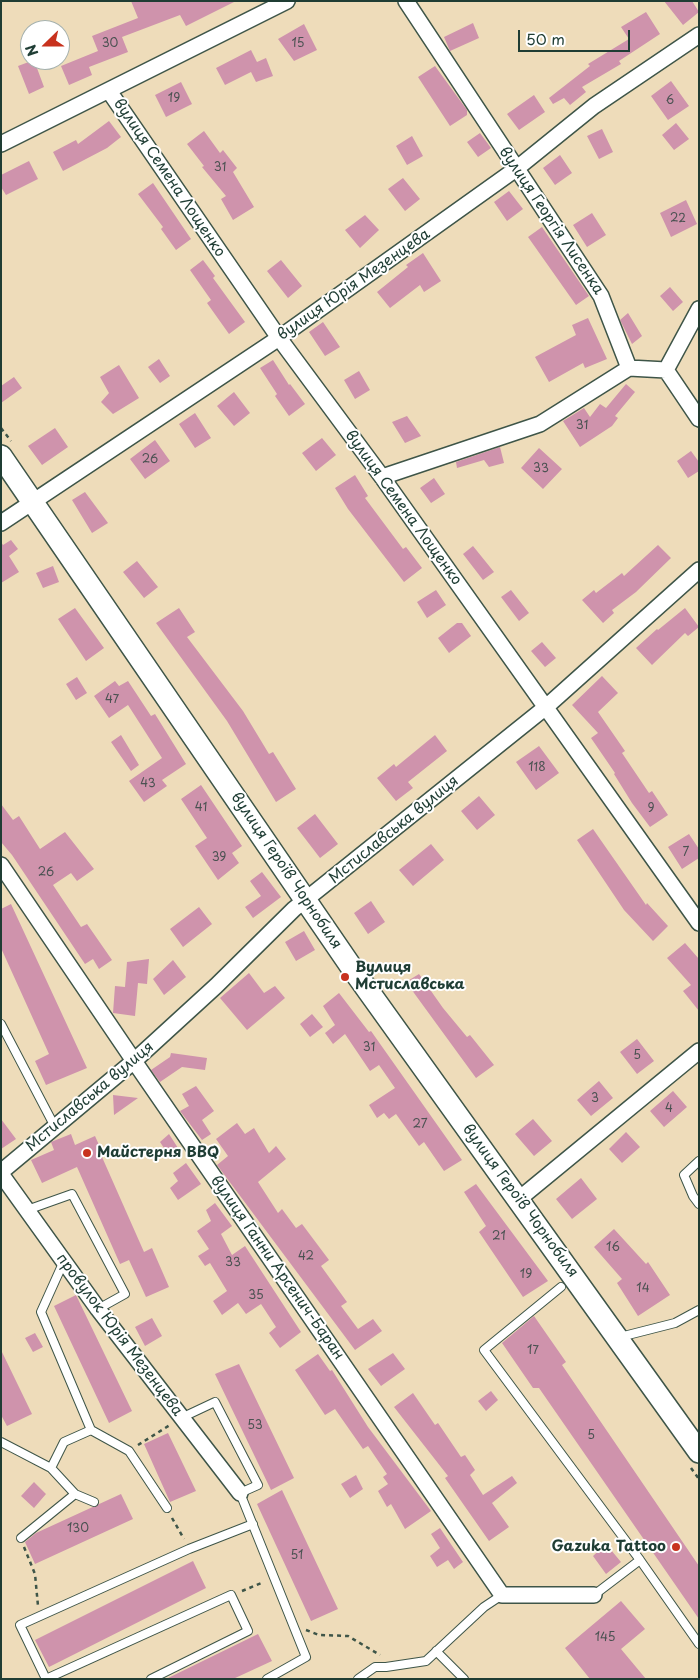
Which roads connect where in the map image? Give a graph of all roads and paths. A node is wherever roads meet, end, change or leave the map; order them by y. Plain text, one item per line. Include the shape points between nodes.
1 (288, 1) edge
2 (406, 1) edge
3 (699, 35) edge
4 (109, 91) junction
5 (1, 144) edge
6 (516, 169) junction
7 (699, 309) edge
8 (279, 338) junction
9 (629, 368) junction
10 (666, 370) junction
11 (699, 419) edge
12 (1, 456) edge
13 (382, 477) junction
14 (33, 502) junction
15 (1, 524) edge
16 (699, 570) edge
17 (546, 707) junction
18 (1, 864) edge
19 (306, 900) junction
20 (699, 923) edge
21 (1, 1024) edge
22 (699, 1051) edge
23 (134, 1061) junction
24 (55, 1127) junction
25 (699, 1161) edge
26 (1, 1173) edge
27 (519, 1199) junction
28 (699, 1204) edge
29 (27, 1210) junction
30 (64, 1261) junction
31 (561, 1287) dead end
32 (98, 1309) junction
33 (699, 1310) edge
34 (618, 1338) junction
35 (181, 1418) junction
36 (91, 1430) junction
37 (1, 1442) edge
38 (129, 1451) junction
39 (699, 1452) edge
40 (51, 1468) junction
41 (240, 1493) junction
42 (75, 1494) junction
43 (94, 1502) dead end
44 (167, 1508) joint
45 (252, 1524) junction
46 (21, 1538) joint
47 (189, 1549) junction
48 (640, 1560) junction
49 (274, 1578) junction
50 (594, 1594) joint
51 (231, 1595) junction
52 (502, 1595) junction
53 (39, 1617) junction
54 (293, 1625) junction
55 (699, 1644) edge
56 (436, 1651) junction
57 (396, 1666) junction
58 (46, 1679) edge
59 (151, 1679) edge
60 (267, 1679) edge
61 (358, 1679) edge
62 (464, 1679) edge

1 - 4 street
2 - 6 street, вулиця Георгія Лисенка
3 - 6 street, вулиця Юрія Мезенцева via 594,106
4 - 5 street
4 - 8 street, вулиця Семена Лощенко
6 - 8 street, вулиця Юрія Мезенцева
6 - 9 street, вулиця Георгія Лисенка via 601,296
7 - 10 street
8 - 13 street, вулиця Семена Лощенко
8 - 14 street, вулиця Юрія Мезенцева
9 - 10 street
9 - 13 street via 540,424
10 - 11 street
12 - 14 main road, вулиця Героїв Чорнобиля
13 - 17 street, вулиця Семена Лощенко
14 - 15 street, вулиця Юрія Мезенцева
14 - 19 main road, вулиця Героїв Чорнобиля
16 - 17 street, Мстиславська вулиця
17 - 19 street, Мстиславська вулиця
17 - 20 street, вулиця Семена Лощенко
18 - 23 street, вулиця Ганни Арсенич-Баран
19 - 23 street, Мстиславська вулиця
19 - 27 main road, вулиця Героїв Чорнобиля
21 - 24 lane
22 - 27 street
23 - 24 street, Мстиславська вулиця
23 - 52 street, вулиця Ганни Арсенич-Баран
24 - 26 street, Мстиславська вулиця
25 - 28 lane via 684,1176
26 - 29 street, провулок Юрія Мезенцева
27 - 34 main road, вулиця Героїв Чорнобиля
29 - 30 street, провулок Юрія Мезенцева
29 - 32 lane via 72,1194 125,1294
30 - 32 street, провулок Юрія Мезенцева
30 - 36 lane via 41,1312
31 - 48 lane via 484,1350
32 - 35 street, провулок Юрія Мезенцева
33 - 34 lane via 675,1323
34 - 39 main road, вулиця Героїв Чорнобиля
35 - 38 path
35 - 41 street, провулок Юрія Мезенцева
35 - 41 lane via 214,1402 258,1485
36 - 38 lane
36 - 40 lane via 64,1442
37 - 40 lane
38 - 44 lane
40 - 42 lane
41 - 45 lane
42 - 43 lane
42 - 46 lane
44 - 47 path
45 - 47 lane
45 - 49 lane
46 - 53 path via 35,1574
47 - 53 lane
48 - 50 lane
48 - 55 lane
49 - 51 path
49 - 54 lane
50 - 52 street
51 - 58 lane
51 - 59 lane via 248,1631
52 - 56 lane
53 - 58 lane via 20,1625
54 - 57 path via 320,1634 348,1636
54 - 60 lane via 306,1657
56 - 57 lane via 426,1661
56 - 62 lane
57 - 61 lane via 375,1667

